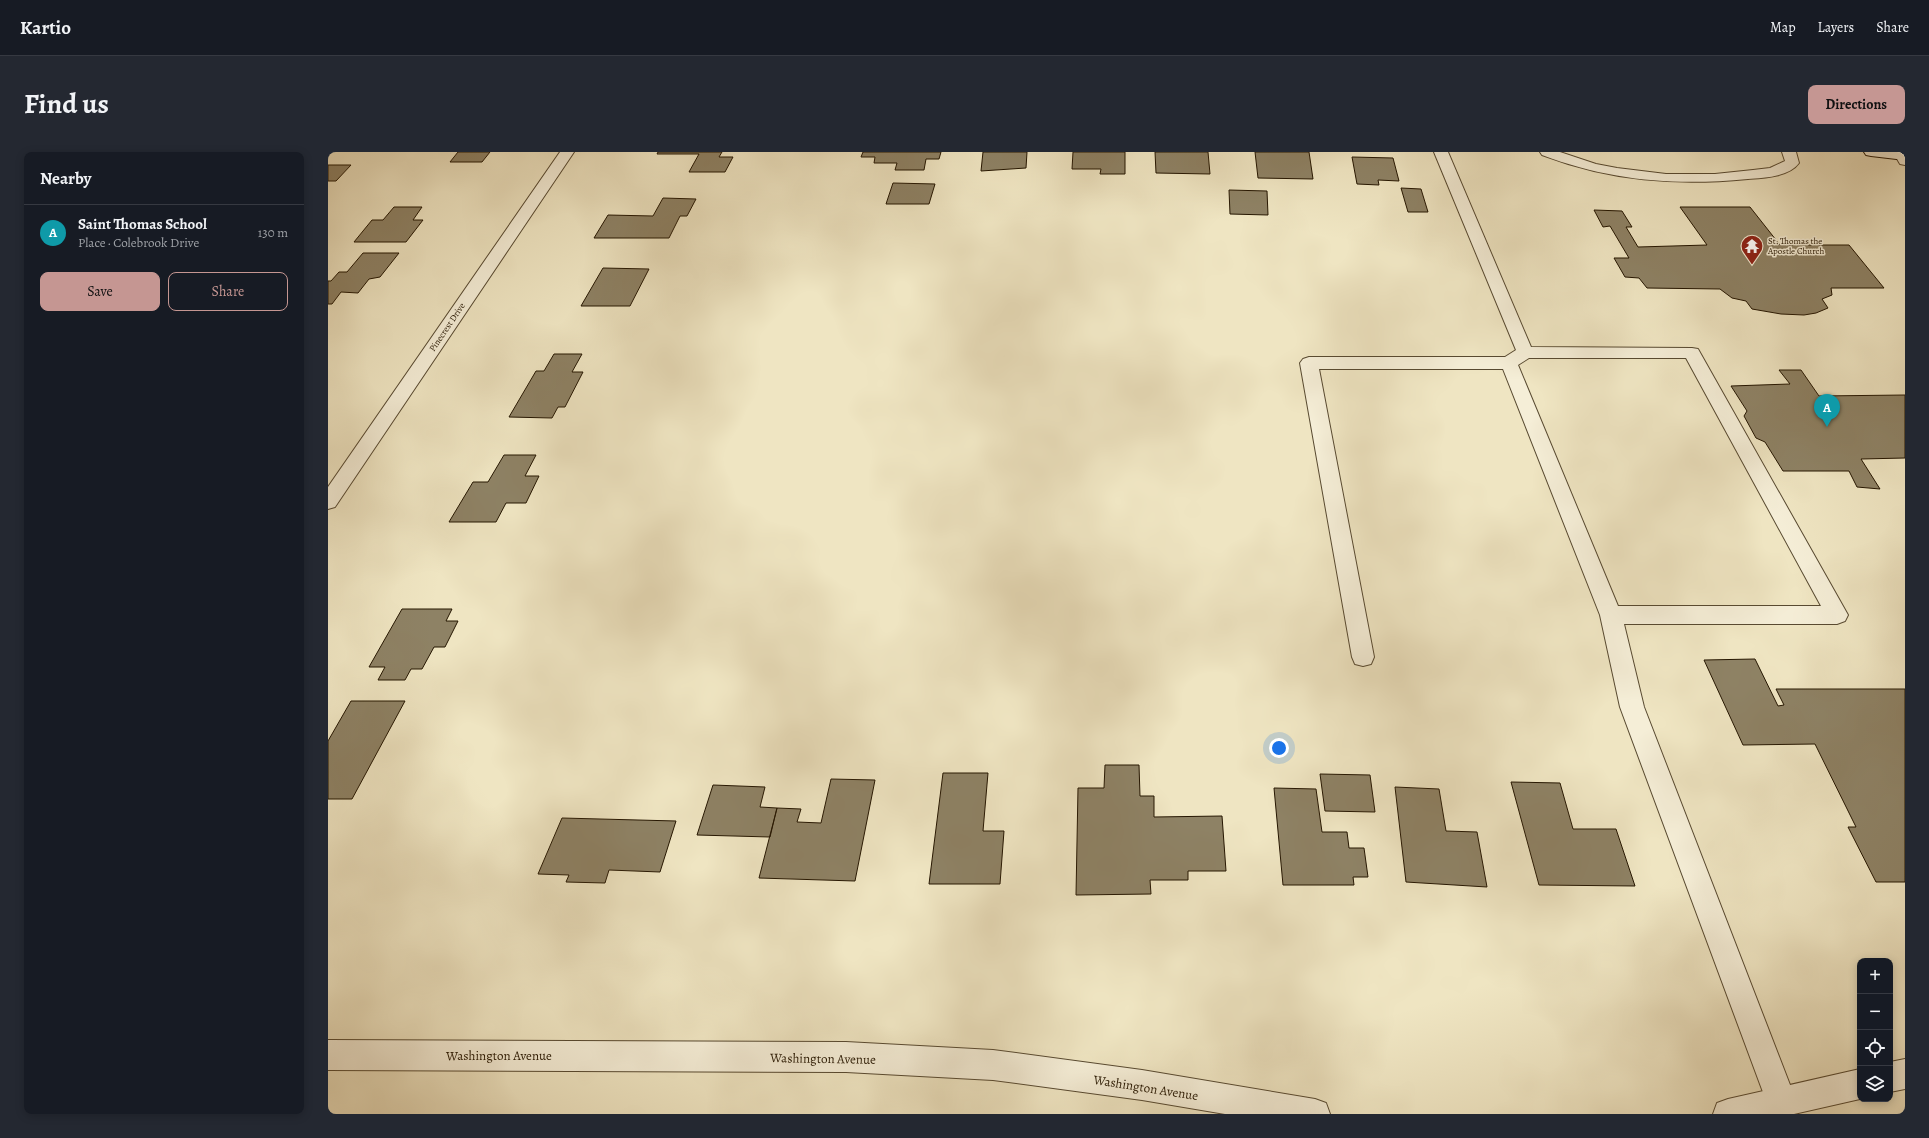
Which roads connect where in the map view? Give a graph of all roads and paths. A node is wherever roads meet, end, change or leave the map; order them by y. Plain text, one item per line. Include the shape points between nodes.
1 (567, 152) edge
2 (1440, 152) edge
3 (1547, 152) edge
4 (1789, 152) edge
5 (1871, 152) edge
6 (1903, 156) edge
7 (1517, 358) junction
8 (328, 502) edge
9 (1611, 615) junction
10 (1363, 657) dead end
11 (328, 1055) edge
12 (1905, 1074) edge
13 (1893, 1076) edge
14 (1857, 1085) edge
15 (1782, 1103) junction
16 (1315, 1114) edge
17 (1728, 1114) edge

1 - 8 street, Pinecrest Drive
2 - 7 street via 1486,256
3 - 4 street via 1604,169 1647,177 1690,180 1756,175 1781,170 1792,163
5 - 6 street
7 - 9 street
7 - 9 street via 1692,353 1837,615
7 - 10 street via 1309,363
9 - 15 street via 1632,707
11 - 16 street, Washington Avenue via 846,1057 993,1065 1142,1085
12 - 13 street
14 - 15 street
15 - 17 street

